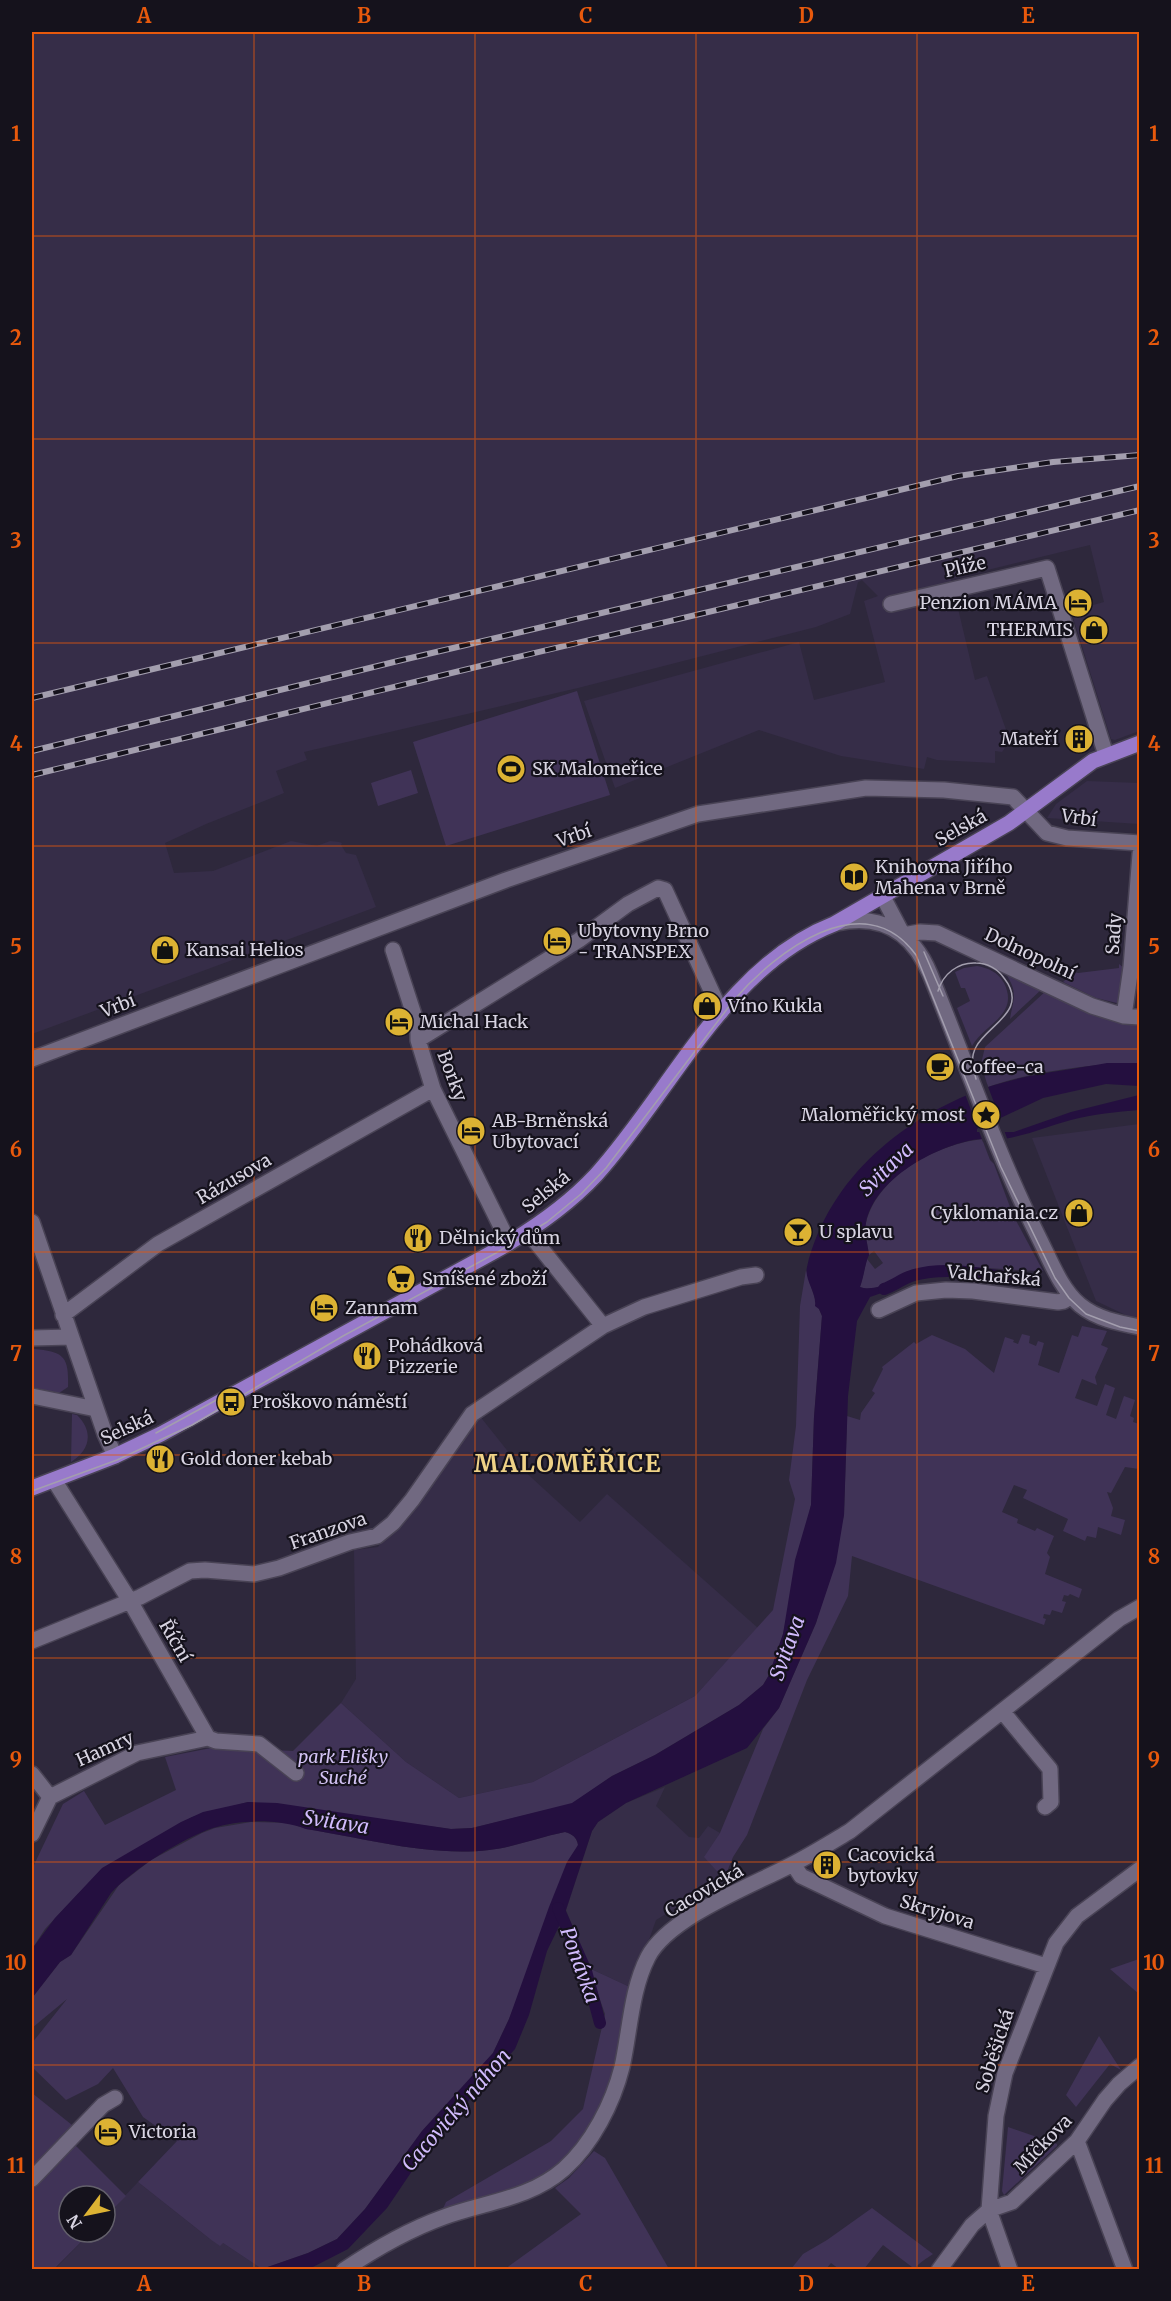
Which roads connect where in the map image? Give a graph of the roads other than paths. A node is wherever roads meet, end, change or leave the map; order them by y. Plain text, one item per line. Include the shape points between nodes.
1 (891, 604) dead end
2 (1140, 743) edge
3 (1099, 758) junction
4 (1027, 810) junction
5 (1140, 843) edge
6 (1140, 854) edge
7 (882, 895) junction
8 (834, 924) junction
9 (903, 935) junction
10 (393, 950) dead end
11 (721, 1012) junction
12 (1124, 1016) junction
13 (1140, 1017) edge
14 (418, 1040) junction
15 (32, 1059) edge
16 (433, 1089) junction
17 (1001, 1156) joint
18 (32, 1222) edge
19 (532, 1238) junction
20 (509, 1243) junction
21 (756, 1275) dead end
22 (1071, 1296) junction
23 (879, 1310) dead end
24 (63, 1315) junction
25 (603, 1326) junction
26 (1140, 1327) edge
27 (71, 1337) junction
28 (32, 1338) edge
29 (32, 1396) edge
30 (96, 1409) junction
31 (115, 1456) junction
32 (54, 1480) junction
33 (32, 1488) edge
34 (130, 1601) junction
35 (1140, 1607) edge
36 (32, 1641) edge
37 (1002, 1711) junction
38 (208, 1738) junction
39 (296, 1773) dead end
40 (32, 1774) edge
41 (50, 1797) junction
42 (1045, 1807) dead end
43 (32, 1834) edge
44 (793, 1864) junction
45 (1140, 1869) edge
46 (1046, 1966) junction
47 (1140, 2066) edge
48 (115, 2098) dead end
49 (1077, 2140) junction
50 (32, 2179) edge
51 (988, 2210) junction
52 (344, 2270) edge
53 (939, 2270) edge
54 (1010, 2270) edge
55 (1125, 2270) edge

1 - 3 street, Plíže via 1047,568
2 - 3 main road, Selská
3 - 4 main road, Selská
4 - 5 street, Vrbí via 1047,833
4 - 7 main road, Selská
4 - 15 street, Vrbí via 1013,797 877,788 707,812 506,880
6 - 12 street, Sady
7 - 8 main road, Selská
7 - 9 street, Dolnopolní
8 - 9 street, Dolnopolní via 852,920 875,922
8 - 11 main road, Selská via 764,966
9 - 12 street, Dolnopolní via 937,933 1092,1006
9 - 17 street, Dolnopolní via 925,963
10 - 14 street, Borky via 418,1027
11 - 14 street via 665,890 658,888
11 - 19 main road, Selská via 597,1174
12 - 13 street, Dolnopolní
14 - 16 street, Borky
16 - 20 street, Borky
16 - 24 street, Rázusova via 158,1244
17 - 22 street, Valchařská via 1024,1209
18 - 24 street
19 - 20 main road, Selská
19 - 25 street
20 - 31 main road, Selská via 231,1397
21 - 25 street, Franzova via 644,1307
22 - 23 street, Valchařská via 1058,1302 974,1291 930,1291 916,1293
22 - 26 street, Valchařská via 1095,1315
24 - 27 street
25 - 34 street, Franzova via 472,1414 412,1500 377,1536 254,1574 190,1571
27 - 28 street
27 - 30 street
29 - 30 street
30 - 31 street
31 - 32 main road, Selská
32 - 33 main road, Selská
32 - 34 street, Říční
34 - 36 street, Franzova
34 - 38 street, Říční
35 - 37 street, Cacovická
37 - 42 street via 1050,1769 1051,1802
37 - 44 street, Cacovická via 850,1831
38 - 39 street via 259,1744
38 - 41 street, Hamry via 137,1753
40 - 41 street
41 - 43 street
44 - 46 street, Skryjova via 801,1876 885,1916
44 - 52 street, Cacovická via 676,1926 648,1957 614,2091 594,2131 564,2169 526,2193 444,2217 406,2233
45 - 46 street, Soběšická via 1077,1916 1056,1943
46 - 51 street, Soběšická via 1005,2073 996,2116
47 - 49 street, Míčkova via 1105,2100
48 - 50 street via 103,2105
49 - 51 street, Míčkova via 1012,2202
49 - 55 street
51 - 53 street
51 - 54 street

